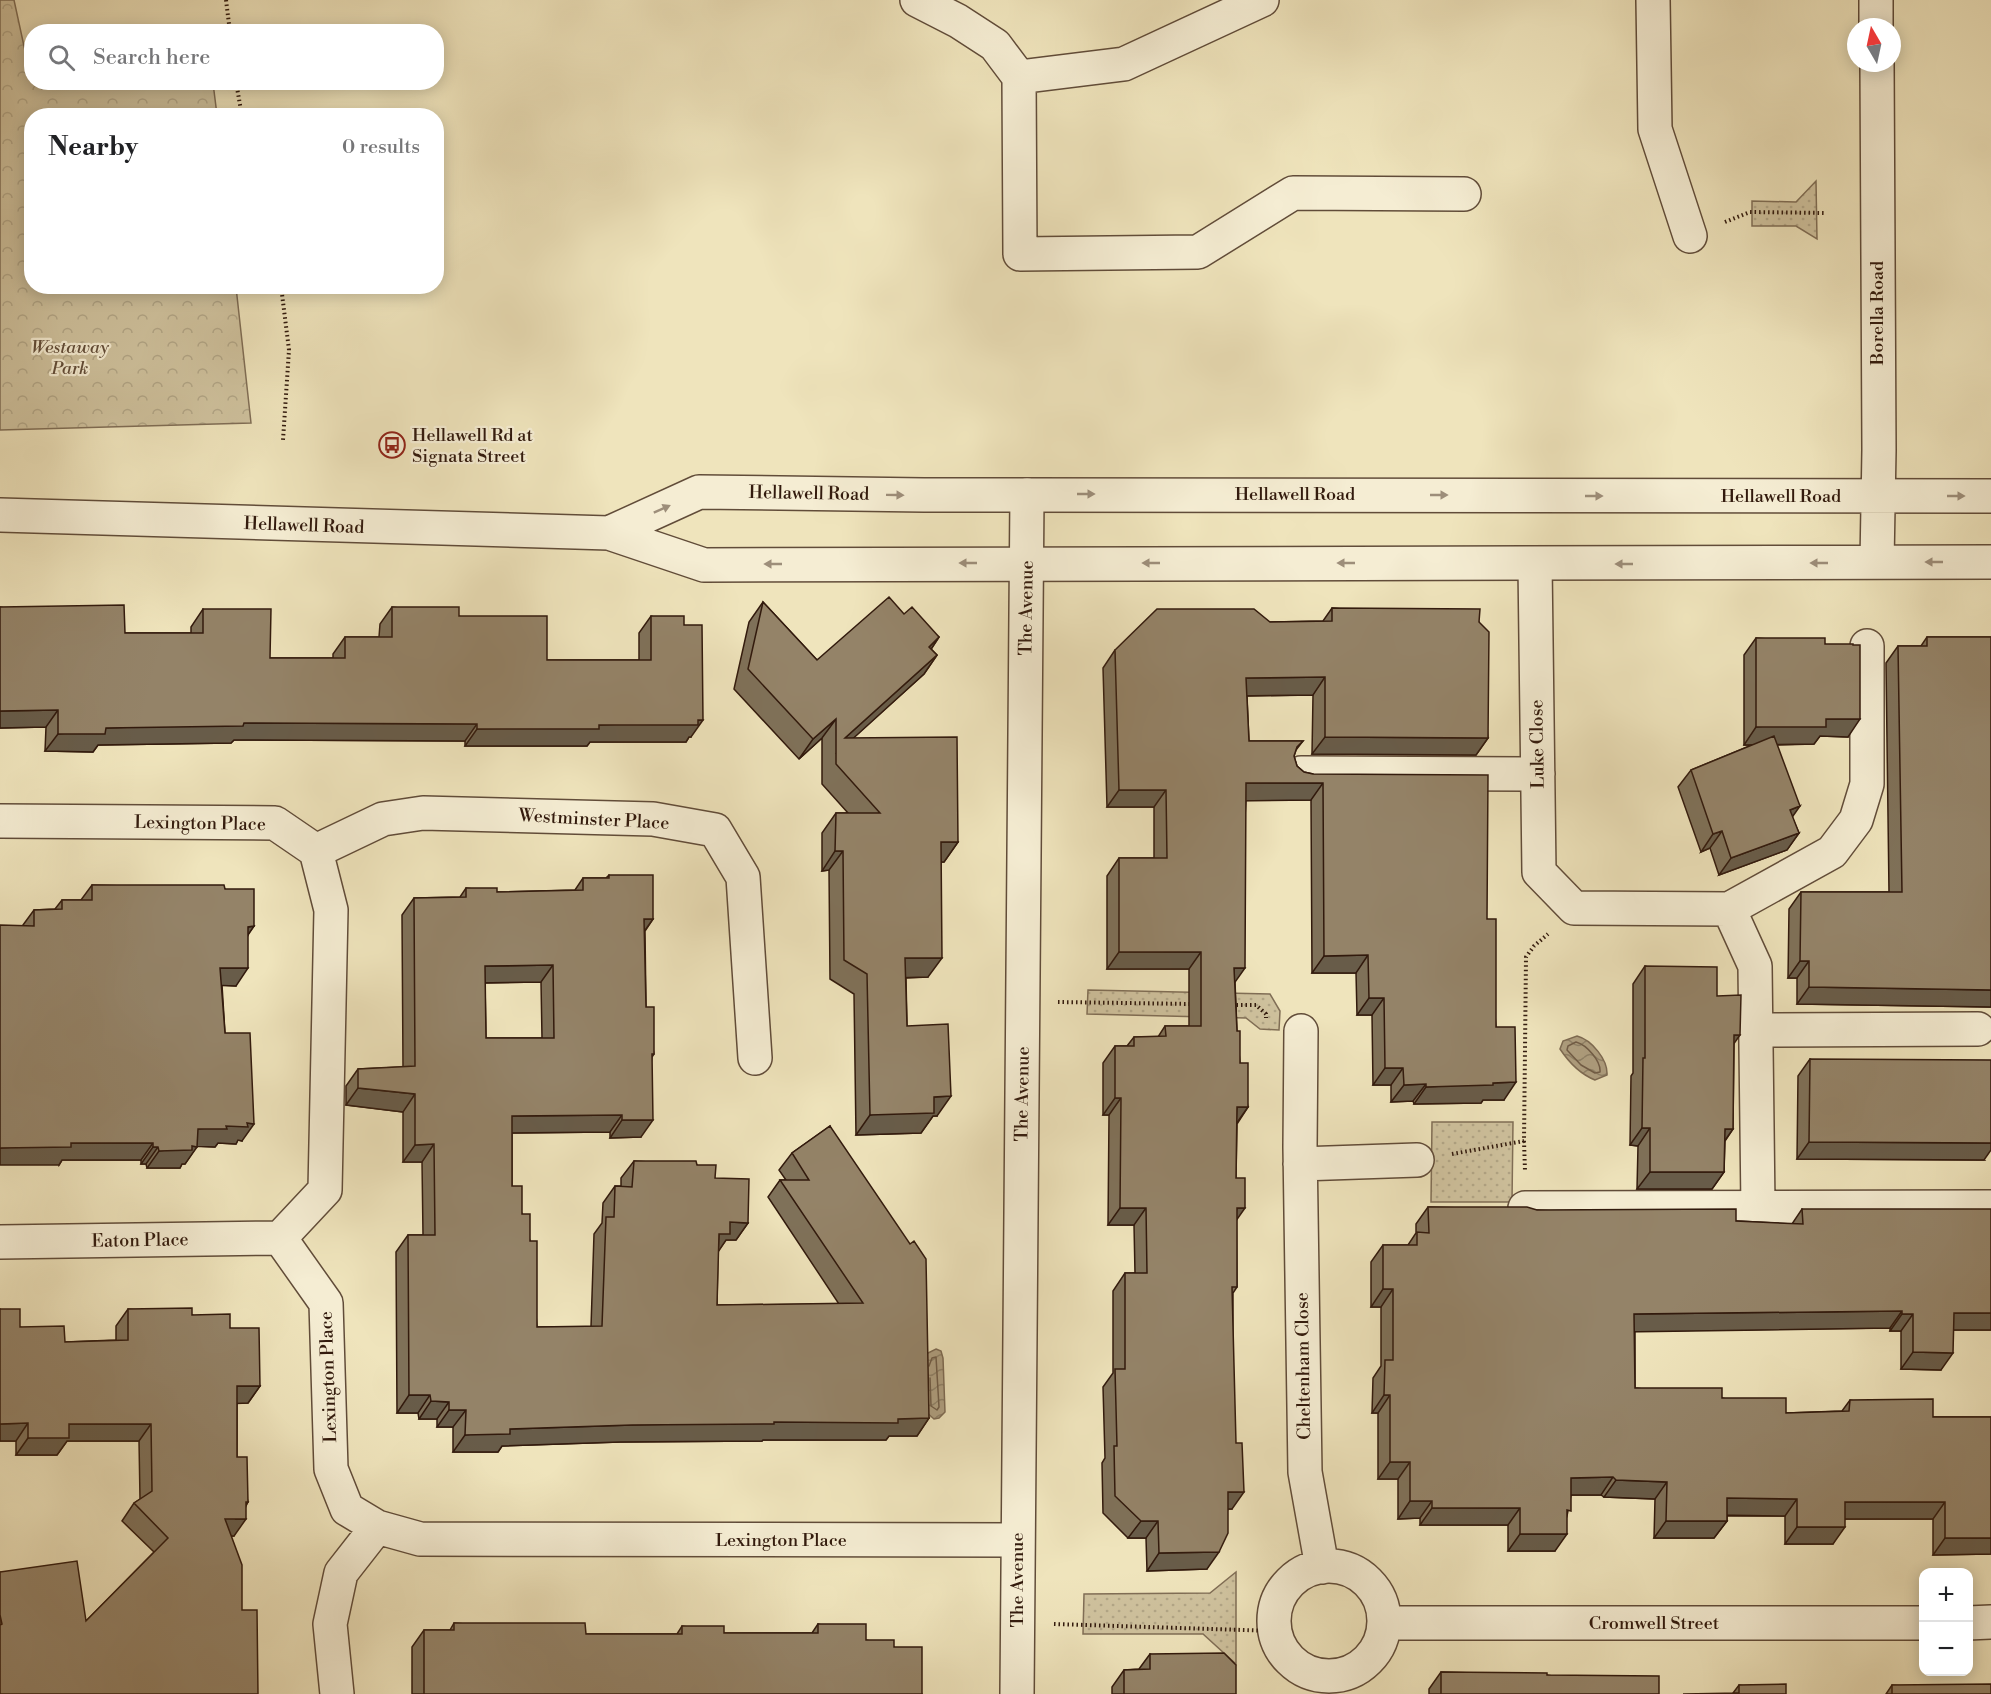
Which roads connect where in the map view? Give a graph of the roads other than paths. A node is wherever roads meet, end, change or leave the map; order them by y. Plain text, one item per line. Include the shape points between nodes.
1 (917, 0) edge
2 (1262, 0) edge
3 (1653, 0) edge
4 (1876, 0) edge
5 (1876, 18) edge
6 (1877, 72) edge
7 (1019, 77) junction
8 (1464, 194) dead end
9 (1690, 236) road end
10 (1027, 495) junction
11 (1878, 496) junction
12 (1991, 496) edge
13 (0, 515) edge
14 (609, 533) junction
15 (1877, 562) junction
16 (1991, 562) edge
17 (1027, 563) junction
18 (1535, 564) junction
19 (1867, 646) dead end
20 (1301, 773) edge
21 (1538, 774) junction
22 (0, 821) edge
23 (316, 851) junction
24 (1729, 909) junction
25 (1978, 1029) dead end
26 (1756, 1030) junction
27 (1301, 1031) dead end
28 (755, 1058) dead end
29 (1418, 1160) road end
30 (1300, 1164) junction
31 (1758, 1207) junction
32 (1526, 1208) edge
33 (1989, 1208) edge
34 (280, 1238) junction
35 (0, 1242) edge
36 (377, 1527) junction
37 (1017, 1540) junction
38 (1322, 1567) junction
39 (1385, 1623) junction
40 (1919, 1623) edge
41 (1973, 1623) edge
42 (1991, 1623) edge
43 (1331, 1685) edge
44 (337, 1694) edge
45 (1017, 1694) edge

1 - 7 street via 995,45
2 - 7 street via 1124,64
3 - 9 street via 1655,129
4 - 5 street
6 - 11 street, Borella Road
7 - 8 street via 1020,254 1198,252 1293,193
10 -> 11 street, Hellawell Road
14 -> 10 street, Hellawell Road via 699,492
10 - 17 street, The Avenue
11 -> 12 street, Hellawell Road
11 - 15 street, Borella Road
13 - 14 street, Hellawell Road
17 -> 14 street, Hellawell Road via 704,565
16 -> 15 street, Hellawell Road
15 -> 18 street, Hellawell Road
18 -> 17 street, Hellawell Road
17 - 37 street, The Avenue
18 - 21 street, Luke Close
19 - 24 street via 1867,784 1856,820 1832,852
20 - 21 street
21 - 24 street, Luke Close via 1539,872 1574,909
22 - 23 street, Lexington Place via 275,824
23 - 28 street, Westminster Place via 383,819 423,813 653,819 715,830 743,877
23 - 34 street via 331,910 325,1190
24 - 26 street via 1755,966
25 - 26 street
26 - 31 street
27 - 30 street, Cheltenham Close
29 - 30 street
30 - 38 street, Cheltenham Close via 1305,1472
31 - 32 street
31 - 33 street
34 - 35 street, Eaton Place
34 - 36 street, Lexington Place via 326,1303 331,1469 347,1509
36 - 37 street, Lexington Place via 420,1539
36 - 44 street via 341,1573 330,1624
37 - 45 street, The Avenue
38 - 39 street via 1337,1567 1366,1580 1376,1593
38 - 43 street via 1304,1572 1290,1583 1280,1597 1275,1632 1289,1659
39 - 40 street, Cromwell Street
39 - 43 street via 1374,1653
41 - 42 street

